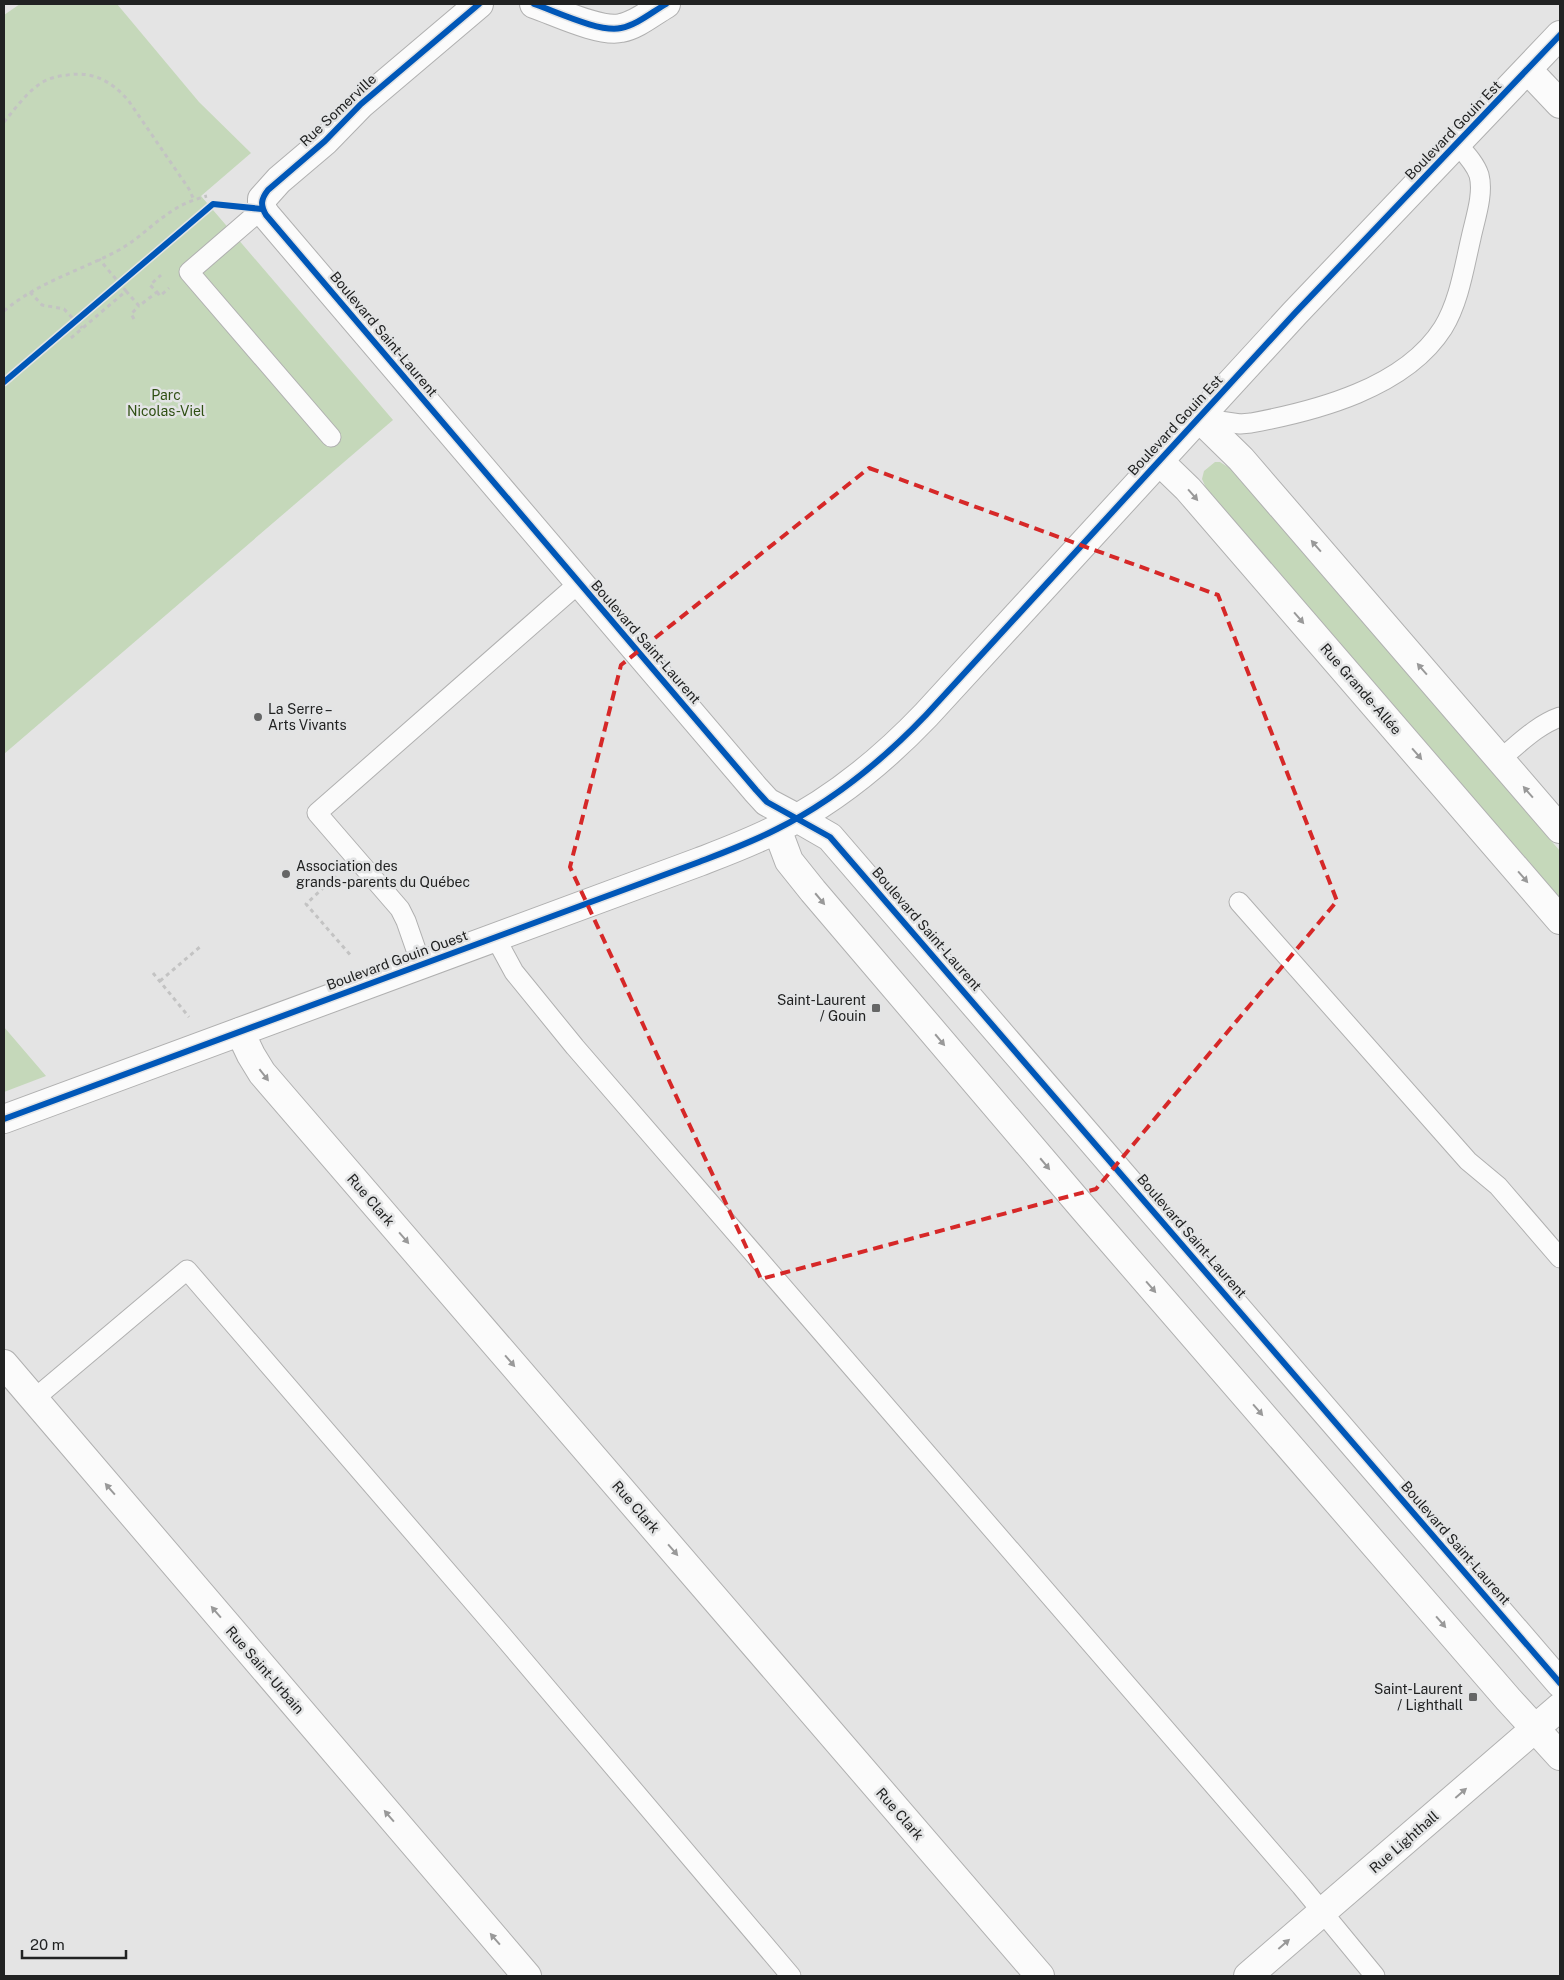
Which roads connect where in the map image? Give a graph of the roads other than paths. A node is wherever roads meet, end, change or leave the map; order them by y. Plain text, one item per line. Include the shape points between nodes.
1 (479, 4) edge
2 (534, 4) edge
3 (666, 4) edge
4 (1560, 35) edge
5 (1528, 70) junction
6 (1560, 104) edge
7 (1457, 144) junction
8 (262, 209) junction
9 (1199, 418) junction
10 (331, 437) dead end
11 (1159, 461) junction
12 (579, 583) junction
13 (1560, 716) edge
14 (1500, 759) junction
15 (787, 824) junction
16 (1560, 829) edge
17 (1239, 902) dead end
18 (1560, 920) edge
19 (495, 937) junction
20 (422, 964) junction
21 (240, 1032) junction
22 (4, 1119) edge
23 (1560, 1258) edge
24 (4, 1364) edge
25 (34, 1400) junction
26 (1560, 1683) edge
27 (1560, 1707) edge
28 (1535, 1729) junction
29 (1560, 1756) edge
30 (1322, 1912) junction
31 (527, 1976) edge
32 (791, 1976) edge
33 (1040, 1976) edge
34 (1248, 1976) edge
35 (1375, 1976) edge

1 - 8 street, Rue Somerville via 361,104 325,141 279,180 262,199
2 - 3 street via 598,27 614,29 632,25
4 - 5 street, Boulevard Gouin Est
5 - 6 street
5 - 7 street, Boulevard Gouin Est
7 - 9 street, Boulevard Gouin Est
7 - 9 lane via 1479,174 1478,201 1451,312 1433,342 1401,370 1358,394 1337,401 1251,423
8 - 10 lane via 189,272
8 - 12 street, Boulevard Saint-Laurent
9 - 11 street, Boulevard Gouin Est
14 -> 9 street via 1241,459
11 - 15 street, Boulevard Gouin Est via 910,732 838,792
11 -> 18 street, Rue Grande-Allée via 1188,490
12 - 15 street, Boulevard Saint-Laurent
12 - 20 lane via 317,813 400,909
13 - 14 lane via 1533,731
16 -> 14 street
15 - 19 street, Boulevard Gouin Ouest via 699,862
15 - 26 street, Boulevard Saint-Laurent via 830,837
15 -> 28 street via 789,861 813,891
17 - 23 lane via 1468,1162 1498,1186
19 - 20 street, Boulevard Gouin Ouest
19 - 30 lane via 514,972 581,1053
20 - 21 street, Boulevard Gouin Ouest
21 - 22 street, Boulevard Gouin Ouest
21 -> 33 street, Rue Clark via 262,1073
24 - 25 street, Rue Saint-Urbain
31 -> 25 street, Rue Saint-Urbain
25 - 32 lane via 187,1270
27 - 28 street, Rue Lighthall
28 - 29 street
30 -> 28 street, Rue Lighthall
34 -> 30 street, Rue Lighthall
30 - 35 lane

